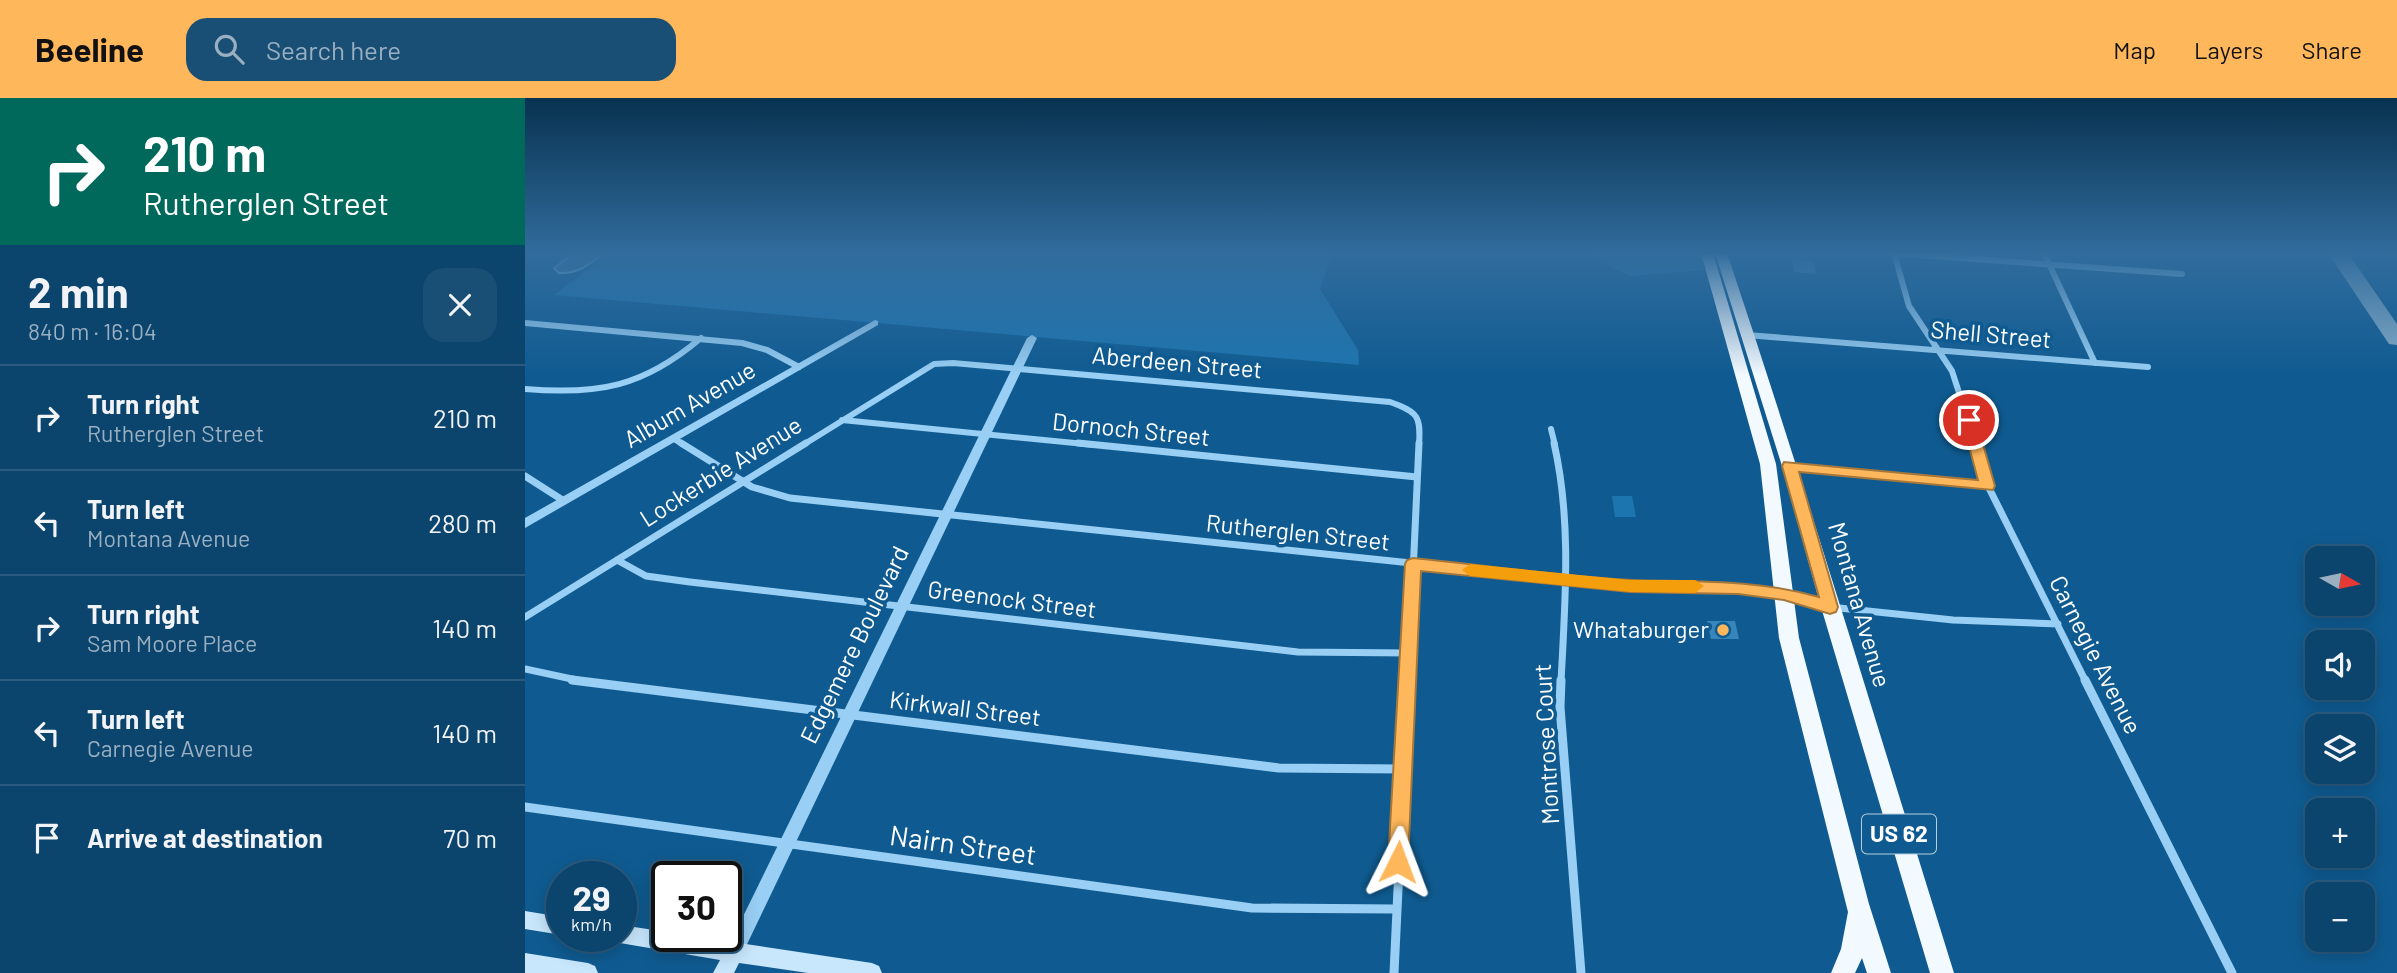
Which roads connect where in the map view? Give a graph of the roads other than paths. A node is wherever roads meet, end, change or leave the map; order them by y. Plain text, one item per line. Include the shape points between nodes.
1 (1719, 294) edge
2 (1734, 294) edge
3 (1905, 294) edge
4 (2063, 294) edge
5 (525, 323) edge
6 (876, 323) dead end
7 (1747, 335) junction
8 (701, 338) junction
9 (1032, 338) dead end
10 (1937, 350) junction
11 (939, 363) joint
12 (2095, 363) junction
13 (799, 367) junction
14 (2148, 367) dead end
15 (1016, 368) junction
16 (525, 389) edge
17 (841, 420) junction
18 (1551, 429) dead end
19 (984, 435) junction
20 (674, 439) junction
21 (1790, 466) junction
22 (525, 476) edge
23 (1417, 477) junction
24 (741, 481) junction
25 (1988, 486) junction
26 (564, 501) junction
27 (945, 514) junction
28 (525, 524) edge
29 (617, 560) junction
30 (1413, 564) junction
31 (1567, 580) junction
32 (1784, 594) junction
33 (900, 607) junction
34 (1830, 607) junction
35 (525, 617) edge
36 (2058, 624) junction
37 (1408, 653) junction
38 (525, 669) edge
39 (849, 713) junction
40 (1403, 769) junction
41 (525, 807) edge
42 (787, 844) junction
43 (1857, 904) junction
44 (1396, 909) junction
45 (525, 920) edge
46 (546, 923) edge
47 (637, 938) edge
48 (734, 953) junction
49 (525, 963) edge
50 (588, 973) edge
51 (723, 973) edge
52 (872, 973) edge
53 (1394, 973) edge
54 (1581, 973) edge
55 (1843, 973) edge
56 (1879, 973) edge
57 (1942, 973) edge
58 (2232, 973) edge

1 - 32 highway, US 62 via 1768,464
2 - 7 highway, Montana Avenue / US 62
3 - 10 street, Carnegie Avenue
4 - 12 street
5 - 8 street
6 - 13 street, Album Avenue
7 - 10 street, Shell Street
7 - 21 highway, Montana Avenue / US 62
8 - 13 street via 755,346
8 - 16 street via 673,362 616,387 578,394
9 - 15 street, Edgemere Boulevard
10 - 12 street, Shell Street
10 - 25 street, Carnegie Avenue via 1959,388
11 - 15 street, Aberdeen Street
11 - 17 street, Lockerbie Avenue
12 - 14 street, Shell Street
13 - 20 street, Album Avenue
15 - 19 street, Edgemere Boulevard
15 - 23 street, Aberdeen Street via 1389,402 1410,409 1419,421
17 - 19 street, Dornoch Street
17 - 24 street, Lockerbie Avenue
18 - 31 street, Montrose Court via 1560,470
19 - 23 street, Dornoch Street
19 - 27 street, Edgemere Boulevard
20 - 24 street, Rutherglen Street
20 - 26 street, Album Avenue
21 - 25 street
21 - 34 highway, Montana Avenue / US 62
22 - 26 street
23 - 30 street
24 - 27 street, Rutherglen Street via 761,492 790,498
24 - 29 street, Lockerbie Avenue
25 - 36 street, Carnegie Avenue
26 - 28 street, Album Avenue
27 - 30 street, Rutherglen Street
27 - 33 street, Edgemere Boulevard
29 - 33 street, Greenock Street via 654,578
29 - 35 street, Lockerbie Avenue
30 - 31 street, Rutherglen Street
30 - 37 street
31 - 32 street, Rutherglen Street via 1630,586 1723,586
31 - 54 street, Montrose Court via 1560,707
32 - 34 street, Rutherglen Street
32 - 43 highway, US 62 via 1789,638
33 - 37 street, Greenock Street via 1298,652
33 - 39 street, Edgemere Boulevard
34 - 36 street, Rutherglen Street via 1966,621
34 - 57 highway, Montana Avenue / US 62
36 - 58 street, Carnegie Avenue
37 - 40 street
38 - 39 street, Kirkwall Street via 565,679
39 - 40 street, Kirkwall Street via 1279,768
39 - 42 street, Edgemere Boulevard
40 - 44 street
41 - 42 street, Nairn Street
42 - 44 street, Nairn Street via 1252,908
42 - 48 street, Edgemere Boulevard
43 - 55 highway via 1853,950
43 - 56 highway, US 62
44 - 53 street
45 - 46 main road
47 - 48 main road
48 - 51 main road, Edgemere Boulevard
48 - 52 main road
49 - 50 main road

